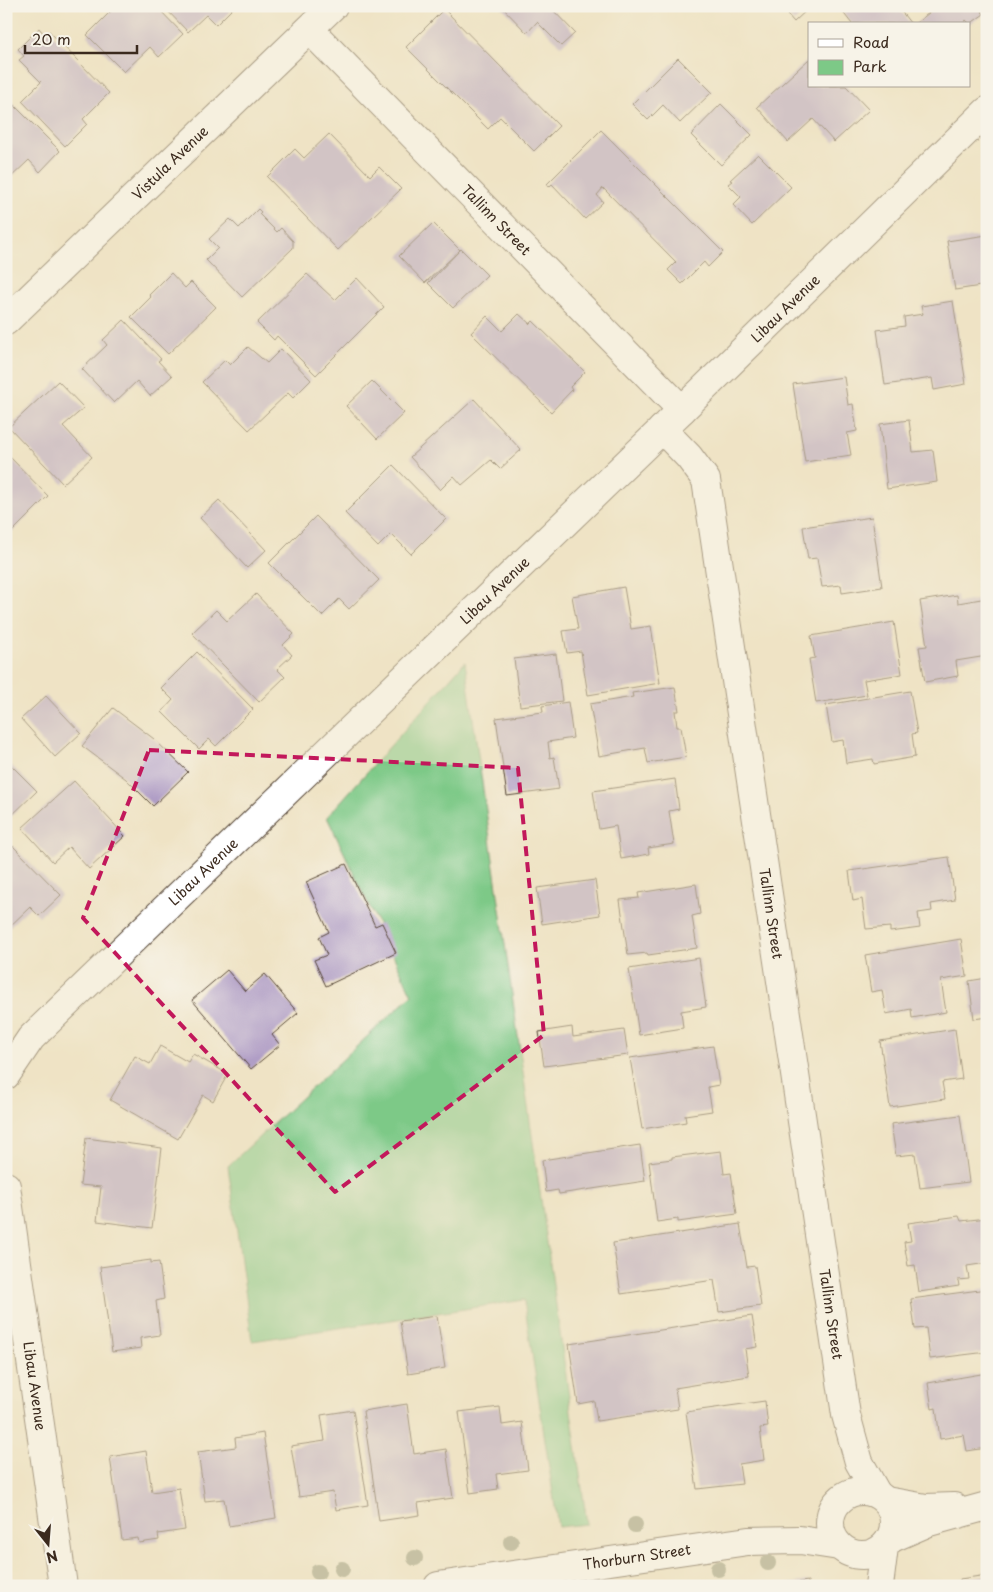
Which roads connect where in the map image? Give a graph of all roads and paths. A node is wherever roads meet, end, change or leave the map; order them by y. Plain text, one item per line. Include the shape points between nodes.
1 (334, 6) edge
2 (310, 30) junction
3 (987, 111) edge
4 (6, 321) edge
5 (682, 410) junction
6 (662, 429) junction
7 (6, 1075) edge
8 (6, 1186) edge
9 (846, 1415) junction
10 (881, 1497) junction
11 (835, 1505) junction
12 (987, 1506) edge
13 (748, 1541) junction
14 (887, 1543) junction
15 (843, 1549) junction
16 (63, 1586) edge
17 (438, 1586) edge
18 (863, 1586) edge
19 (879, 1586) edge

1 - 2 street, Vistula Avenue
2 - 4 street, Vistula Avenue
2 - 5 street, Tallinn Street
3 - 5 street, Libau Avenue
5 - 6 street, Libau Avenue
6 - 7 street, Libau Avenue via 31,1038
6 - 9 street, Tallinn Street via 706,480
8 - 16 street, Libau Avenue
9 - 10 street, Tallinn Street via 859,1462
9 - 11 street, Tallinn Street via 846,1464
10 - 11 street via 867,1491 856,1491 846,1494
10 - 12 street via 926,1508
10 - 14 street via 892,1510 894,1520
11 - 13 street, Thorburn Street via 798,1525
11 - 15 street via 829,1519 830,1530 833,1539
12 - 14 street via 928,1522
13 - 15 street, Thorburn Street via 800,1540
13 - 17 street, Thorburn Street
14 - 15 street via 867,1555 856,1555
14 - 19 street
15 - 18 street

